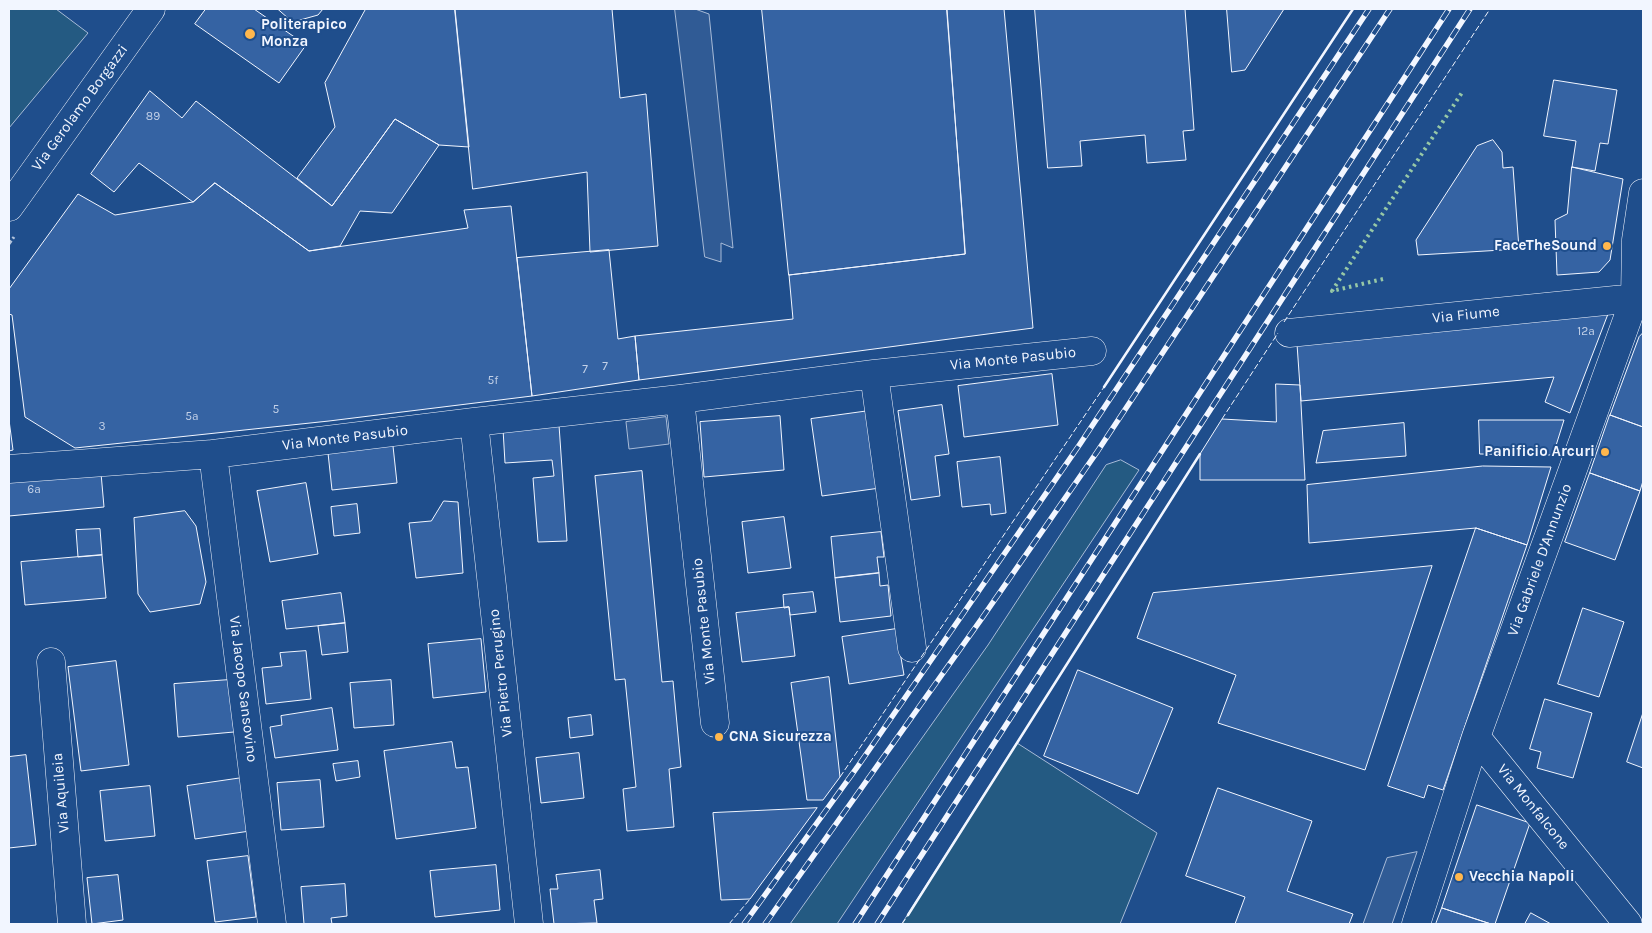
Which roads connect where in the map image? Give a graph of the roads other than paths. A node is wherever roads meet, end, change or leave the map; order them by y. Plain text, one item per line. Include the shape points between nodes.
1 (151, 9) edge
2 (1643, 193) edge
3 (9, 207) edge
4 (1639, 298) edge
5 (1289, 333) dead end
6 (1092, 351) dead end
7 (874, 374) junction
8 (680, 399) junction
9 (474, 422) junction
10 (214, 454) junction
11 (9, 469) edge
12 (912, 648) dead end
13 (51, 662) dead end
14 (715, 723) dead end
15 (1476, 737) junction
16 (72, 924) edge
17 (272, 924) edge
18 (528, 924) edge
19 (1416, 924) edge
20 (1628, 924) edge

1 - 3 street, Via Gerolamo Borgazzi
2 - 4 street, Via Gabriele D'Annunzio via 1636,240
4 - 5 street, Via Fiume
4 - 15 street, Via Gabriele D'Annunzio
6 - 7 street, Via Monte Pasubio
7 - 8 street, Via Monte Pasubio
7 - 12 street
8 - 9 street, Via Monte Pasubio
8 - 14 street, Via Monte Pasubio
9 - 10 street, Via Monte Pasubio
9 - 18 street, Via Pietro Perugino
10 - 11 street, Via Monte Pasubio
10 - 17 street, Via Jacopo Sansovino
13 - 16 street, Via Aquileia
15 - 19 street, Via Gabriele D'Annunzio
15 - 20 street, Via Monfalcone

